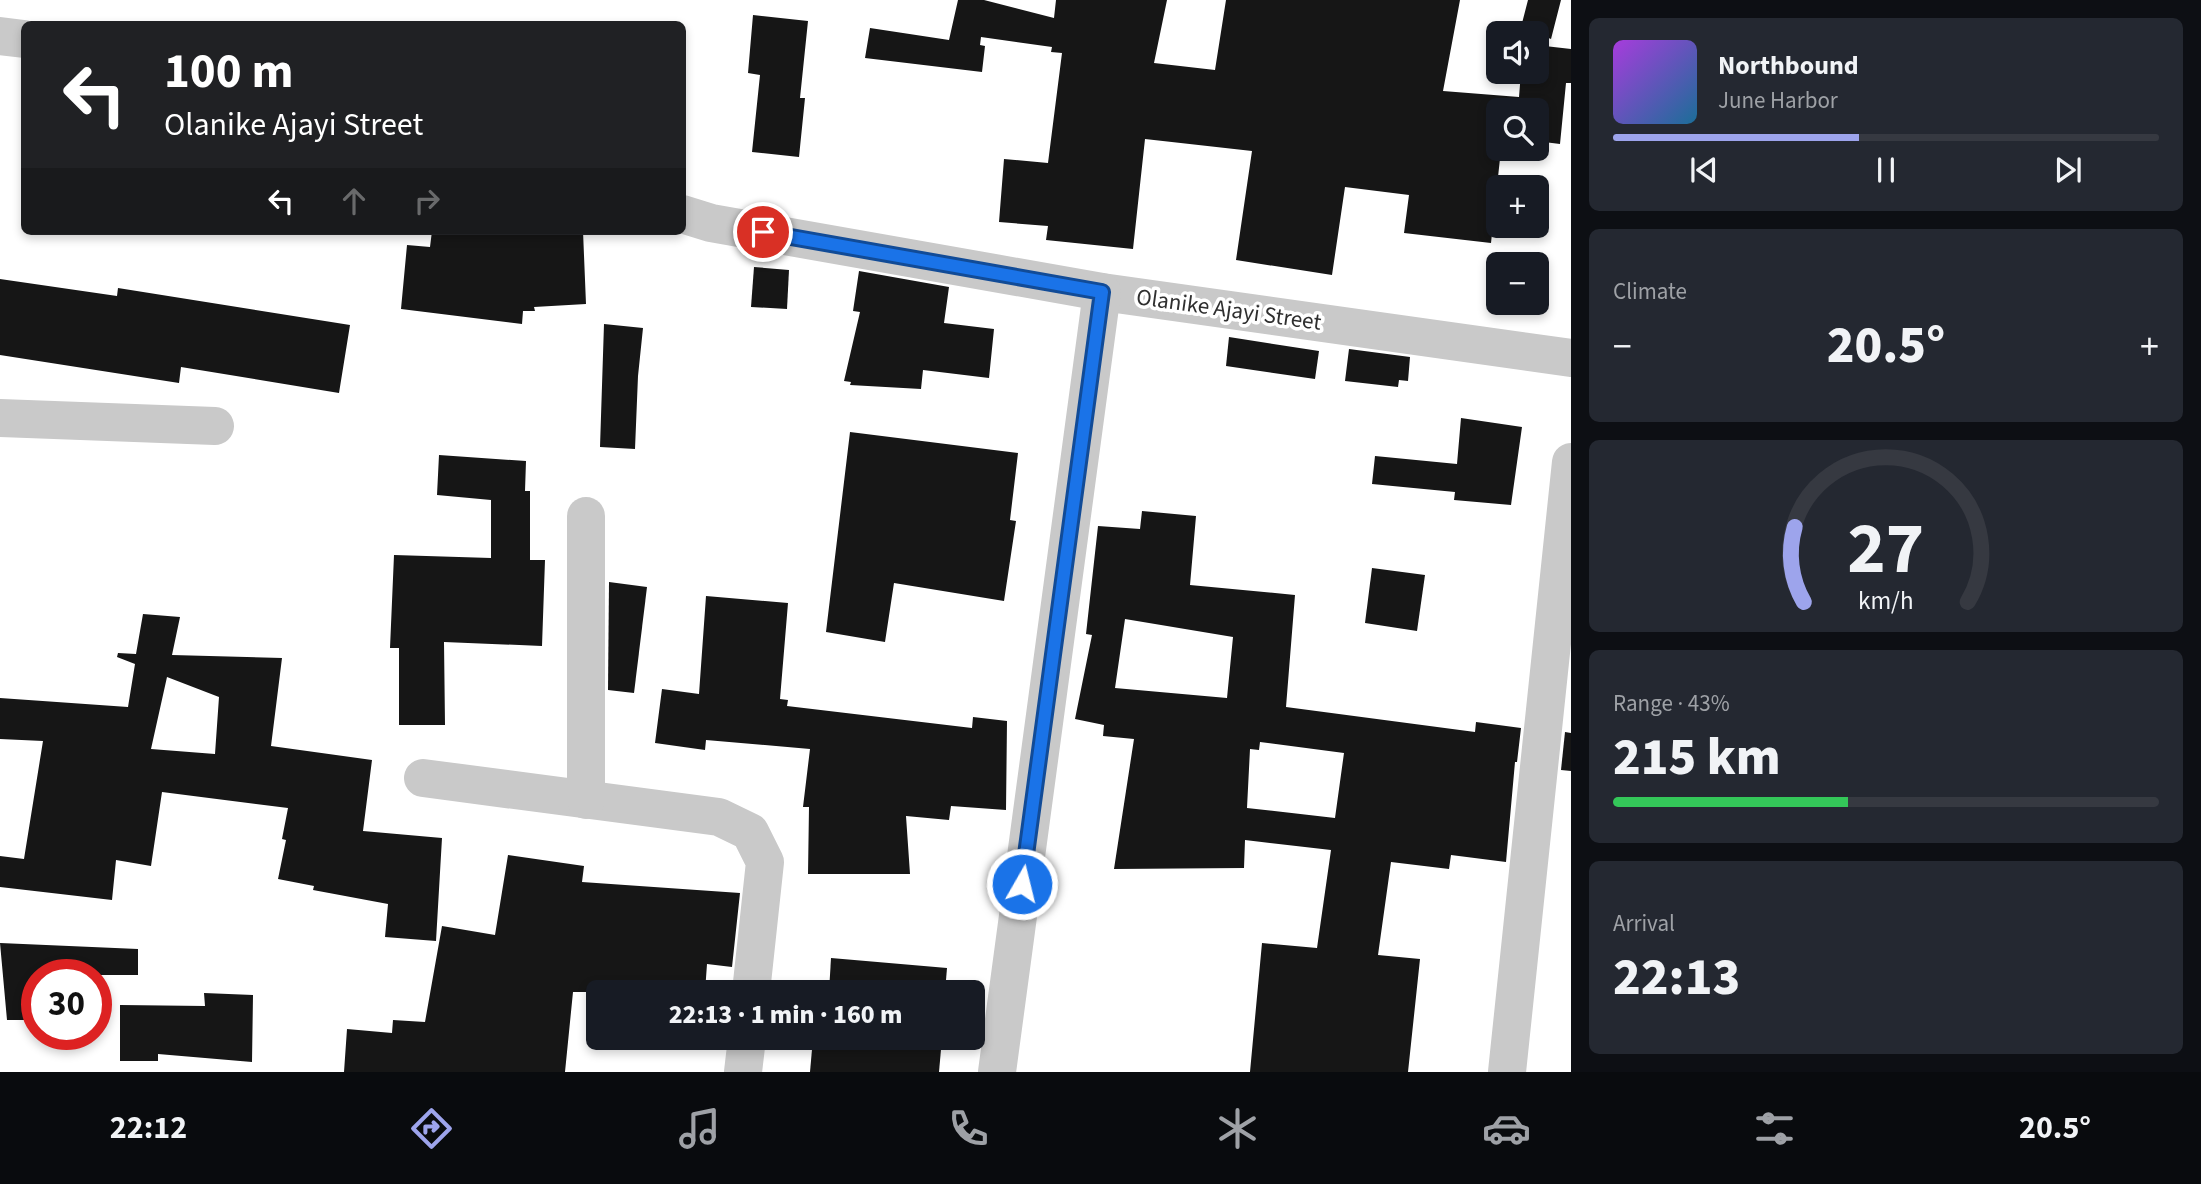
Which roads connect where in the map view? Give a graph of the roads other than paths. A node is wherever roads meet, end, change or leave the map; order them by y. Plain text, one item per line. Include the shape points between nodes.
1 (0, 36) edge
2 (21, 38) edge
3 (686, 215) edge
4 (1102, 292) junction
5 (1571, 358) edge
6 (0, 418) edge
7 (215, 426) dead end
8 (1571, 462) edge
9 (586, 516) dead end
10 (423, 778) dead end
11 (586, 800) junction
12 (752, 980) edge
13 (746, 1050) edge
14 (743, 1072) edge
15 (997, 1072) edge
16 (1507, 1072) edge

1 - 2 street
3 - 4 street, Olanike Ajayi Street
4 - 5 street, Olanike Ajayi Street
4 - 15 street
6 - 7 street
8 - 16 street
9 - 11 street
10 - 11 street
11 - 12 street via 719,817 750,832 765,862
13 - 14 street

